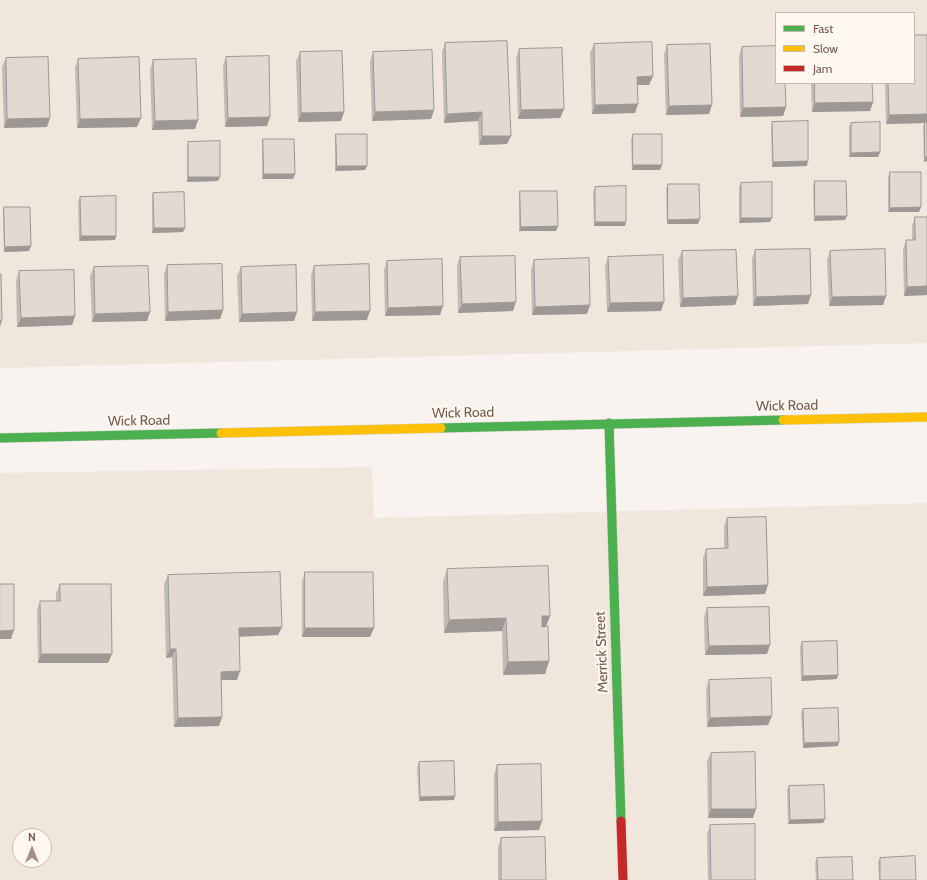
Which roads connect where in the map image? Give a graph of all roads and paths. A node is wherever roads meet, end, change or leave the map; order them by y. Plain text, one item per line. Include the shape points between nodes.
1 (927, 417) edge
2 (609, 423) junction
3 (0, 438) edge
4 (623, 880) edge

1 - 2 street, Wick Road
2 - 3 street, Wick Road
2 - 4 street, Merrick Street

